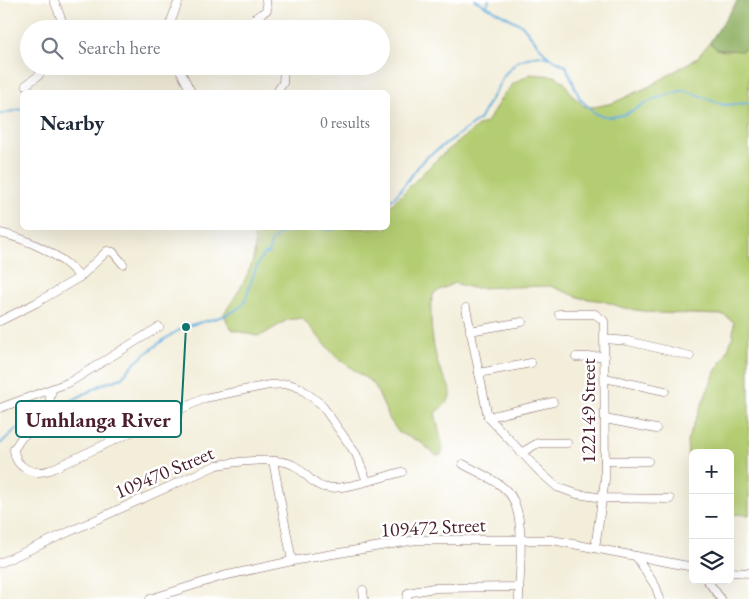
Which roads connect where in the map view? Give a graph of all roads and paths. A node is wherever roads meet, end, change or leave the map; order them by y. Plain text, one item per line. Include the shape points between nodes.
1 (54, 0) edge
2 (179, 0) edge
3 (266, 0) edge
4 (62, 20) edge
5 (171, 20) edge
6 (252, 20) edge
7 (39, 75) edge
8 (182, 75) edge
9 (284, 75) edge
10 (26, 84) dead end
11 (190, 90) edge
12 (279, 90) edge
13 (0, 233) edge
14 (123, 264) dead end
15 (80, 277) junction
16 (466, 308) dead end
17 (559, 314) dead end
18 (0, 321) edge
19 (522, 322) dead end
20 (158, 327) dead end
21 (470, 332) junction
22 (604, 339) junction
23 (605, 356) junction
24 (690, 356) dead end
25 (576, 357) dead end
26 (531, 363) dead end
27 (479, 373) junction
28 (605, 378) junction
29 (52, 389) junction
30 (665, 391) dead end
31 (553, 402) dead end
32 (0, 408) edge
33 (488, 416) junction
34 (605, 419) junction
35 (656, 428) dead end
36 (567, 443) dead end
37 (521, 453) junction
38 (273, 461) junction
39 (605, 461) junction
40 (648, 461) dead end
41 (463, 464) dead end
42 (402, 472) dead end
43 (367, 481) junction
44 (603, 498) junction
45 (670, 499) dead end
46 (520, 538) junction
47 (596, 548) junction
48 (636, 556) junction
49 (292, 561) junction
50 (0, 563) edge
51 (689, 566) edge
52 (734, 572) edge
53 (749, 573) edge
54 (710, 584) edge
55 (519, 587) junction
56 (363, 590) dead end
57 (150, 599) edge
58 (364, 599) edge
59 (407, 599) edge
60 (519, 599) edge
61 (660, 599) edge
62 (721, 599) edge

1 - 4 street
2 - 5 street
3 - 6 street via 267,10
7 - 10 street
8 - 11 street
9 - 12 street
13 - 15 street via 61,260
14 - 15 street via 113,252 107,251
15 - 18 street
16 - 21 street
17 - 22 street, 122149 Street via 599,315 604,321
19 - 21 street
20 - 29 street via 86,373
21 - 27 street
22 - 23 street, 122149 Street
22 - 24 street via 628,341
23 - 25 street
23 - 28 street, 122149 Street
26 - 27 street
27 - 33 street
28 - 30 street
28 - 34 street, 122149 Street
29 - 32 street
29 - 43 street via 45,420 22,437 14,449 20,464 33,472 50,470 205,398 289,384 321,404 356,454
31 - 33 street
33 - 37 street
34 - 35 street
34 - 39 street, 122149 Street
36 - 37 street via 538,444
37 - 44 street via 557,487
38 - 43 street, 109470 Street via 291,464 323,487
38 - 49 street
38 - 50 street, 109470 Street via 210,467
39 - 40 street
39 - 44 street, 122149 Street
41 - 46 street via 507,490 515,505
42 - 43 street, 109470 Street
44 - 45 street
44 - 47 street, 122149 Street
46 - 47 street, 109472 Street
46 - 49 street, 109472 Street via 416,540
46 - 55 street
47 - 48 street, 109472 Street
48 - 51 street, 109472 Street
48 - 61 street
49 - 57 street, 109472 Street via 223,576
52 - 53 street
54 - 62 street
55 - 59 street via 433,588 408,593
55 - 60 street
56 - 58 street

